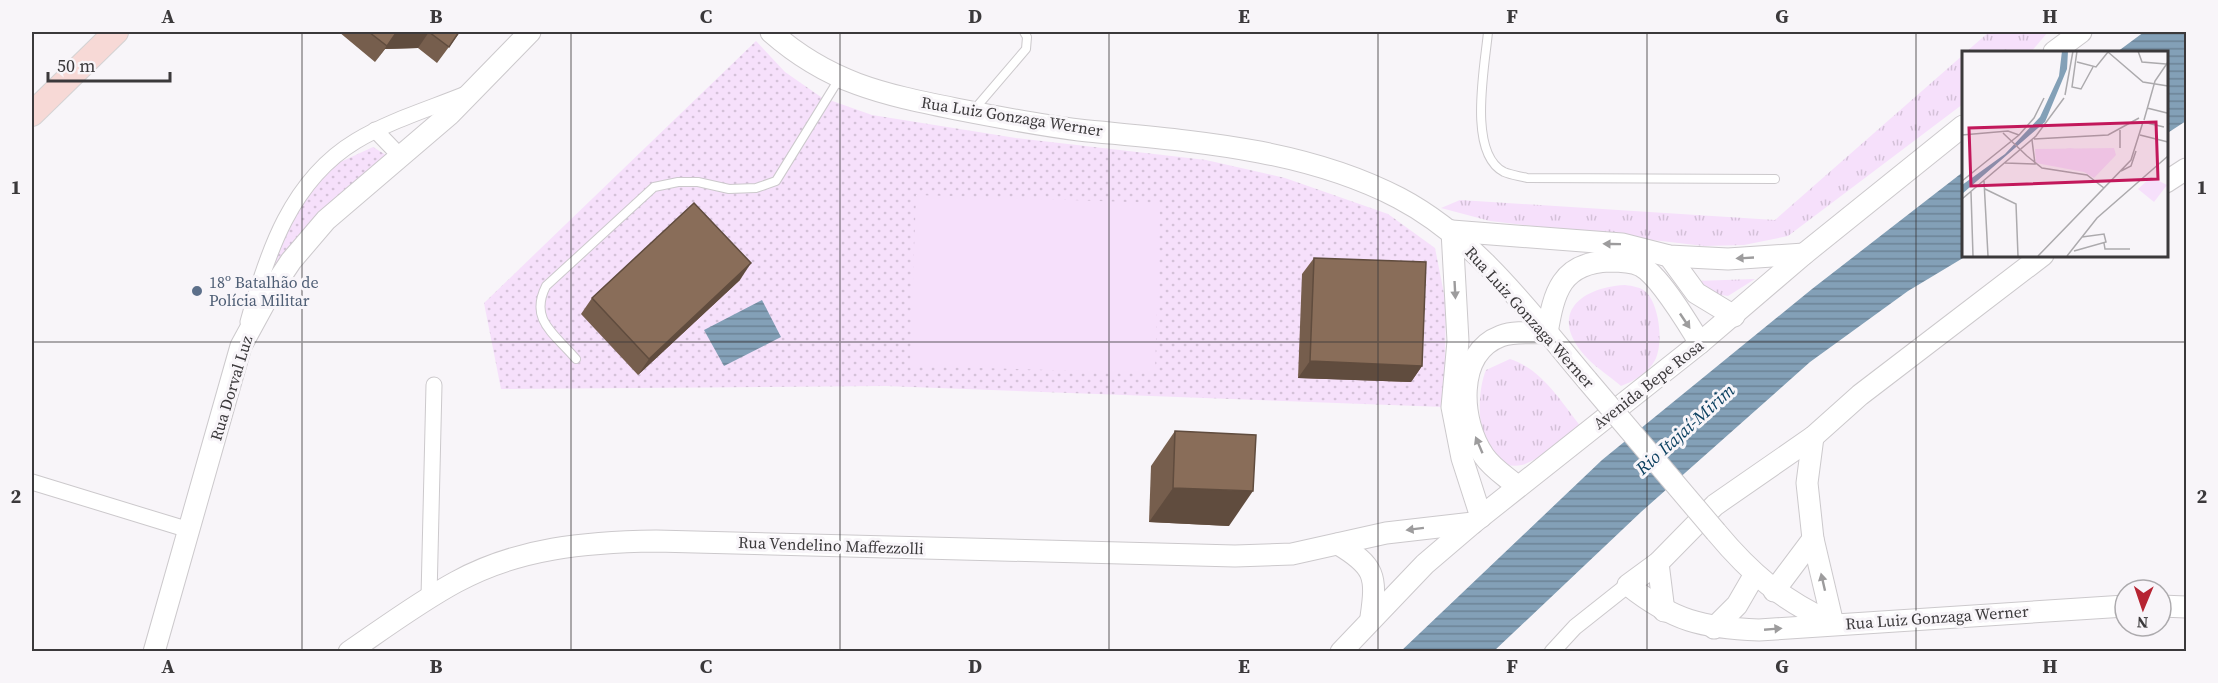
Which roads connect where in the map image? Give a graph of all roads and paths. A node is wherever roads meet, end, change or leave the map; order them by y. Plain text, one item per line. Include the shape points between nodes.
1 (116, 32) edge
2 (530, 32) edge
3 (1024, 32) edge
4 (1488, 32) edge
5 (2081, 32) edge
6 (778, 34) edge
7 (2060, 43) edge
8 (840, 78) junction
9 (474, 91) junction
10 (972, 112) junction
11 (32, 114) edge
12 (1962, 127) edge
13 (375, 130) junction
14 (401, 157) junction
15 (2187, 169) edge
16 (1775, 179) dead end
17 (2167, 181) edge
18 (1452, 231) junction
19 (1804, 254) junction
20 (1669, 256) junction
21 (2042, 256) edge
22 (1734, 316) junction
23 (1547, 333) junction
24 (1700, 343) junction
25 (241, 346) junction
26 (576, 359) dead end
27 (434, 386) dead end
28 (1813, 437) junction
29 (1776, 461) junction
30 (32, 482) edge
31 (1807, 483) junction
32 (1518, 487) junction
33 (1477, 520) junction
34 (189, 530) junction
35 (1813, 539) junction
36 (1338, 544) junction
37 (1658, 563) junction
38 (1755, 574) junction
39 (1628, 585) junction
40 (1774, 591) junction
41 (429, 597) junction
42 (2113, 607) edge
43 (1664, 611) junction
44 (1371, 617) junction
45 (1833, 624) junction
46 (1714, 628) junction
47 (159, 646) edge
48 (349, 651) edge
49 (1341, 651) edge
50 (1552, 651) edge

1 - 11 main road
2 - 9 main road, Rua Dorval Luz
3 - 10 lane via 1026,49
4 - 16 lane via 1480,126 1489,156 1504,172 1527,178
5 - 7 main road
6 - 8 main road, Rua Luiz Gonzaga Werner via 816,65
8 - 10 main road, Rua Luiz Gonzaga Werner via 881,92
8 - 26 lane via 776,180 756,188 729,189 698,182 654,187 546,286 538,302 541,319
9 - 13 street
9 - 14 main road, Rua Dorval Luz
10 - 18 main road, Rua Luiz Gonzaga Werner via 1264,153 1371,186
12 - 19 main road, Avenida Bepe Rosa
13 - 14 street
13 - 25 street via 335,155 292,207 264,265
14 - 25 main road, Rua Dorval Luz via 312,236 271,291
15 - 17 main road
20 -> 18 main road via 1622,244
18 - 23 main road, Rua Luiz Gonzaga Werner
18 -> 33 main road via 1458,341 1452,407
19 -> 20 main road
19 - 22 main road, Avenida Bepe Rosa
20 - 22 main road via 1696,293
21 - 28 main road via 1860,395
22 - 24 main road, Avenida Bepe Rosa
23 -> 24 main road via 1552,307 1569,273 1592,262 1622,261 1641,265 1657,280
32 -> 23 main road via 1482,454 1467,407 1466,377 1480,349 1502,335
23 - 38 main road, Rua Luiz Gonzaga Werner, bridge
24 - 32 main road, Avenida Bepe Rosa
25 - 34 main road, Rua Dorval Luz
27 - 41 street
28 - 29 main road
28 - 31 main road
29 - 31 main road
29 - 37 main road via 1715,506
30 - 34 street
31 - 35 main road
32 - 33 main road, Avenida Bepe Rosa
33 -> 36 main road, Rua Vendelino Maffezzolli
33 - 44 main road, Avenida Bepe Rosa
34 - 47 main road, Rua Dorval Luz
35 - 40 main road
45 -> 35 main road
36 - 41 main road, Rua Vendelino Maffezzolli via 1292,554 1235,556 607,541 562,546 510,559 458,580
36 - 44 main road via 1370,567 1374,579
37 - 39 main road
37 - 43 main road
38 - 40 main road, Rua Luiz Gonzaga Werner
38 - 46 main road via 1737,605
39 - 43 main road
39 - 50 street via 1575,627
40 - 45 main road, Rua Luiz Gonzaga Werner
41 - 48 main road, Rua Vendelino Maffezzolli
42 - 45 main road, Rua Luiz Gonzaga Werner
43 - 46 main road
44 - 49 main road, Avenida Bepe Rosa
46 -> 45 main road via 1759,630

